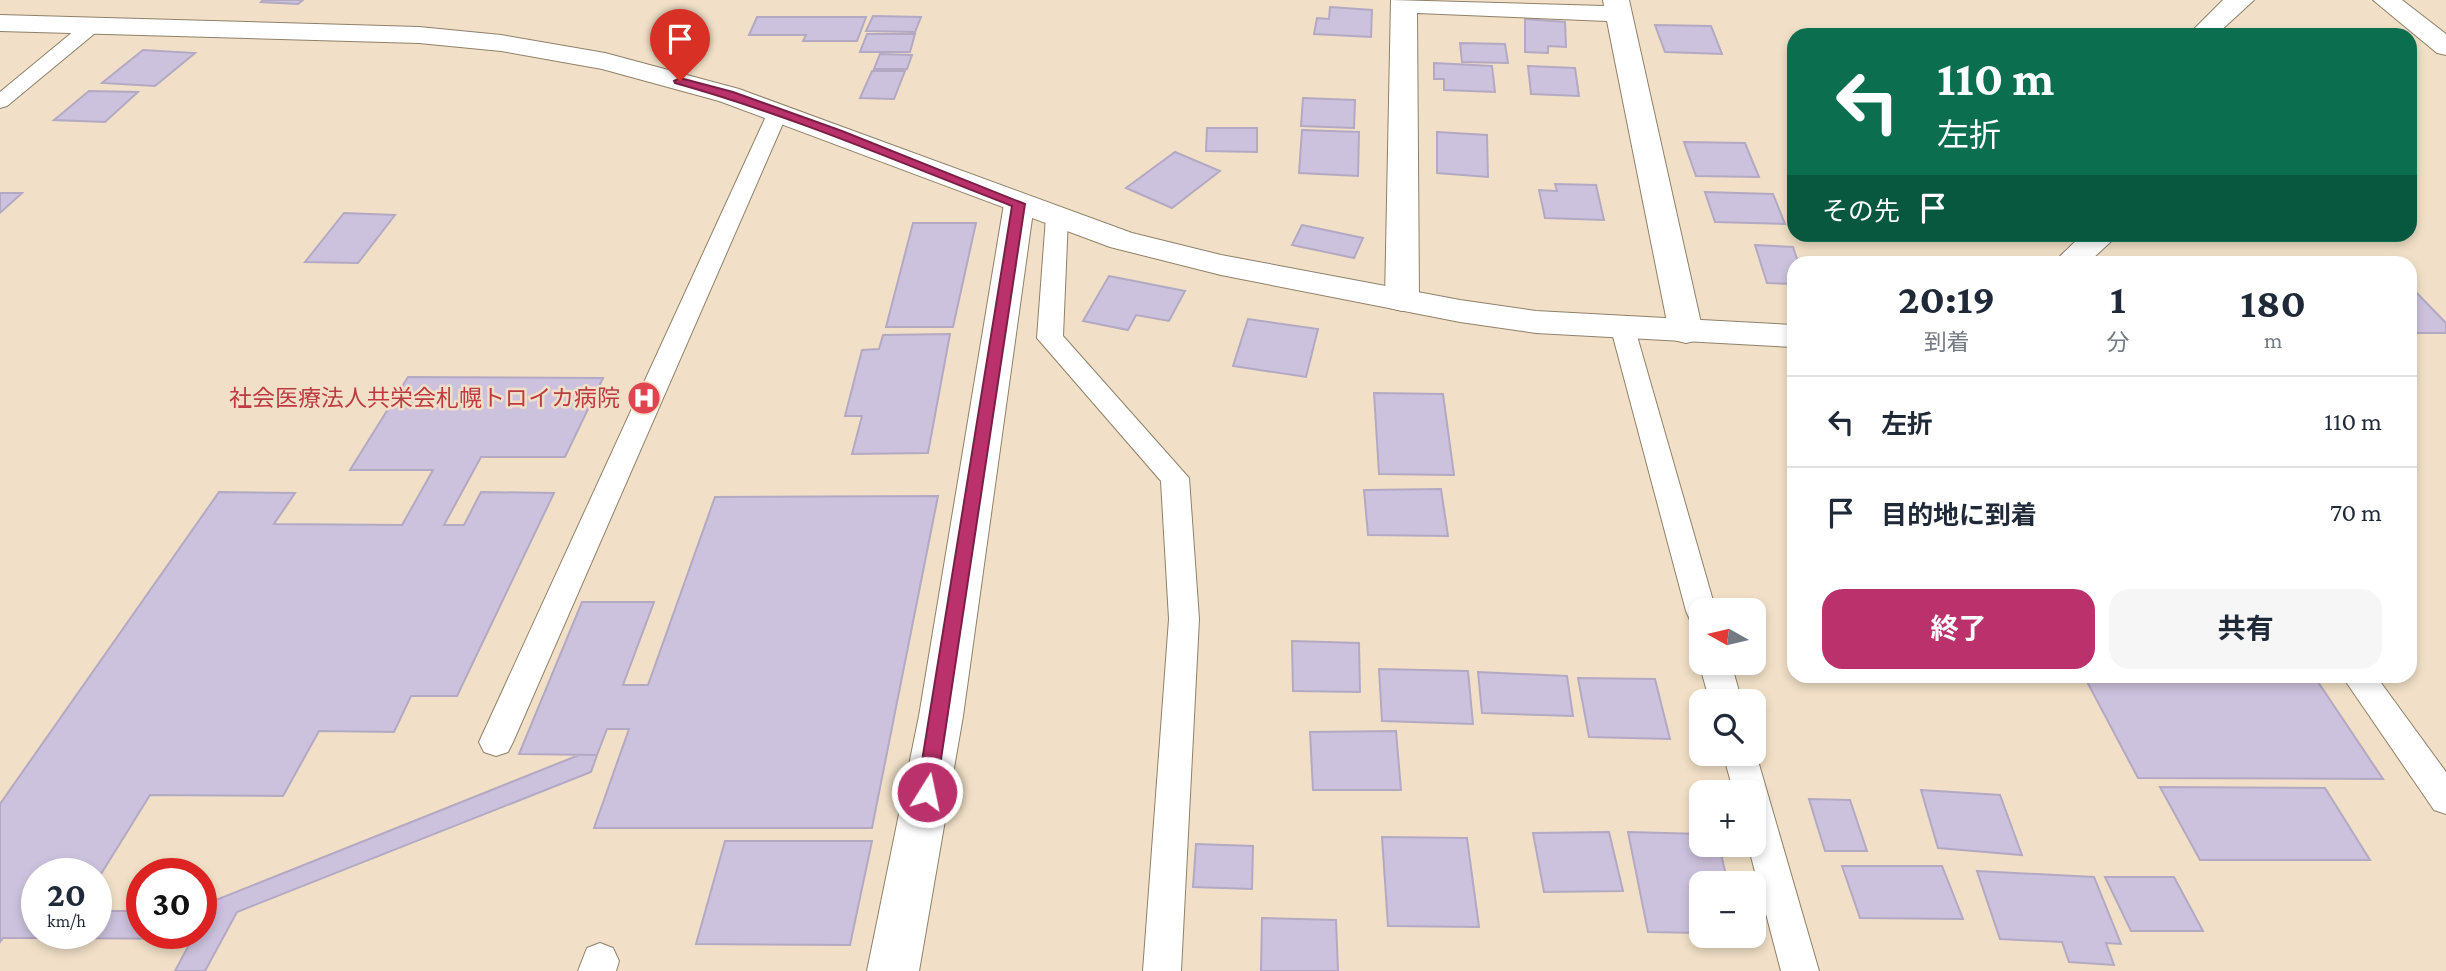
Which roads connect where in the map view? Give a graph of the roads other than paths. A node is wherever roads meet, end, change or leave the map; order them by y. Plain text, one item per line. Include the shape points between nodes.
1 (2241, 0) edge
2 (2386, 0) edge
3 (1404, 2) edge
4 (1617, 7) edge
5 (0, 23) edge
6 (93, 25) junction
7 (2209, 28) edge
8 (2446, 47) edge
9 (0, 102) edge
10 (778, 112) junction
11 (1018, 204) junction
12 (1057, 217) junction
13 (2094, 242) edge
14 (2077, 256) edge
15 (1402, 300) junction
16 (1623, 329) junction
17 (1686, 332) junction
18 (1787, 336) edge
19 (1697, 598) edge
20 (2363, 683) edge
21 (496, 743) dead end
22 (2446, 799) edge
23 (1766, 846) edge
24 (893, 971) edge
25 (1162, 971) edge
26 (1800, 971) edge

1 - 7 street
2 - 8 street
3 - 4 street
3 - 15 street
4 - 17 street
5 - 6 street
6 - 9 lane
6 - 10 street via 328,30 500,43 605,61
10 - 11 street
10 - 21 lane
11 - 12 street
11 - 24 street via 941,716
12 - 15 street via 1121,240 1221,265
12 - 25 lane via 1050,338 1175,478 1184,618
13 - 14 street
15 - 16 street via 1536,322
16 - 17 street
16 - 19 lane
17 - 18 street
20 - 22 lane
23 - 26 lane

